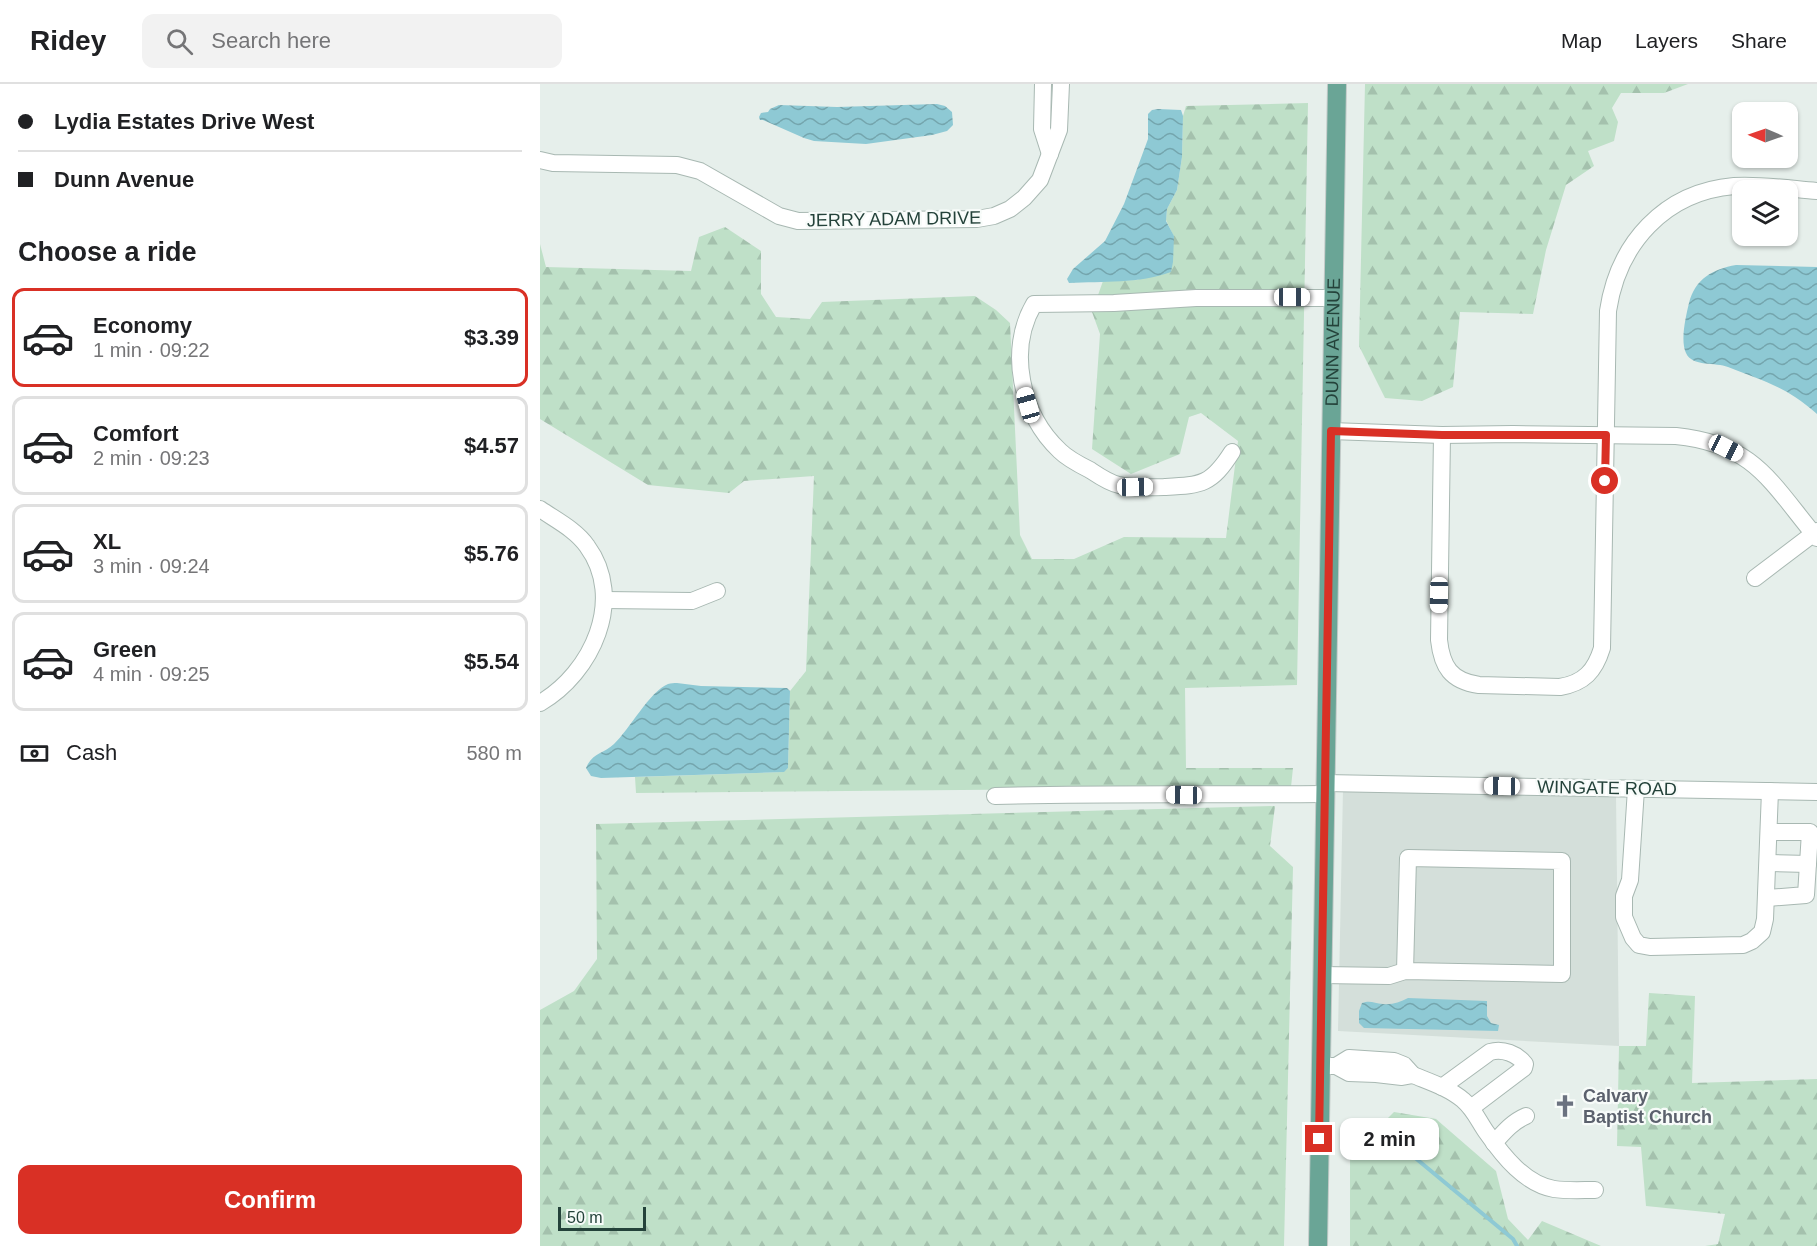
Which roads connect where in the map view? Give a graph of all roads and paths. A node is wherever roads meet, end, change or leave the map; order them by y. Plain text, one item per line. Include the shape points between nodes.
1 (1043, 84) edge
2 (1061, 84) edge
3 (1337, 84) edge
4 (1050, 153) junction
5 (540, 160) edge
6 (1817, 191) edge
7 (1333, 298) junction
8 (1331, 431) junction
9 (1442, 435) junction
10 (1606, 435) junction
11 (1232, 452) dead end
12 (540, 509) edge
13 (1816, 535) edge
14 (1755, 578) dead end
15 (717, 591) dead end
16 (604, 600) junction
17 (540, 703) edge
18 (1325, 788) junction
19 (1636, 789) junction
20 (1770, 791) junction
21 (1817, 792) edge
22 (995, 796) dead end
23 (1769, 831) junction
24 (1768, 863) junction
25 (1808, 864) junction
26 (1767, 898) junction
27 (1406, 971) junction
28 (1322, 975) junction
29 (1328, 1066) junction
30 (1442, 1087) junction
31 (1471, 1108) junction
32 (1526, 1116) dead end
33 (1494, 1143) junction
34 (1595, 1190) dead end
35 (1318, 1246) edge

1 - 4 street via 1042,129
2 - 4 street, JERRY ADAM DRIVE via 1059,130
3 - 7 main road, DUNN AVENUE
4 - 5 street, JERRY ADAM DRIVE via 1040,180 1010,209 993,216 959,219 798,221 779,216 688,166
6 - 10 street via 1721,188 1679,202 1646,227 1625,255 1610,297
7 - 8 main road, DUNN AVENUE
7 - 11 street via 1034,304 1022,336 1022,383 1028,405 1059,451 1117,485 1135,487 1204,482 1213,477
8 - 9 street
8 - 18 main road, DUNN AVENUE
9 - 10 street
9 - 10 street via 1438,640 1446,667 1466,683 1560,687 1573,685 1592,671 1602,648
10 - 13 street via 1694,438 1726,448 1767,476
12 - 16 street via 586,545 598,564
13 - 14 street
15 - 16 street via 692,601
16 - 17 street via 596,640 585,661 569,681
18 - 19 street, WINGATE ROAD
18 - 22 street, WINGATE ROAD via 1184,795
18 - 28 main road, DUNN AVENUE
19 - 20 street, WINGATE ROAD
19 - 26 street via 1629,889 1624,896 1633,938 1639,945 1743,945 1762,932
20 - 21 street, WINGATE ROAD
20 - 23 street
23 - 24 street
23 - 25 street via 1810,832
24 - 25 street
24 - 26 street
25 - 26 street via 1806,895
27 - 27 street via 1562,974 1562,861 1408,858
27 - 28 street via 1389,976
28 - 29 main road, DUNN AVENUE
29 - 30 street via 1349,1073 1413,1075
29 - 35 main road, DUNN AVENUE
30 - 31 street
30 - 31 street via 1495,1050 1524,1061 1524,1068
31 - 33 street
32 - 33 street
33 - 34 street via 1519,1170 1544,1186

